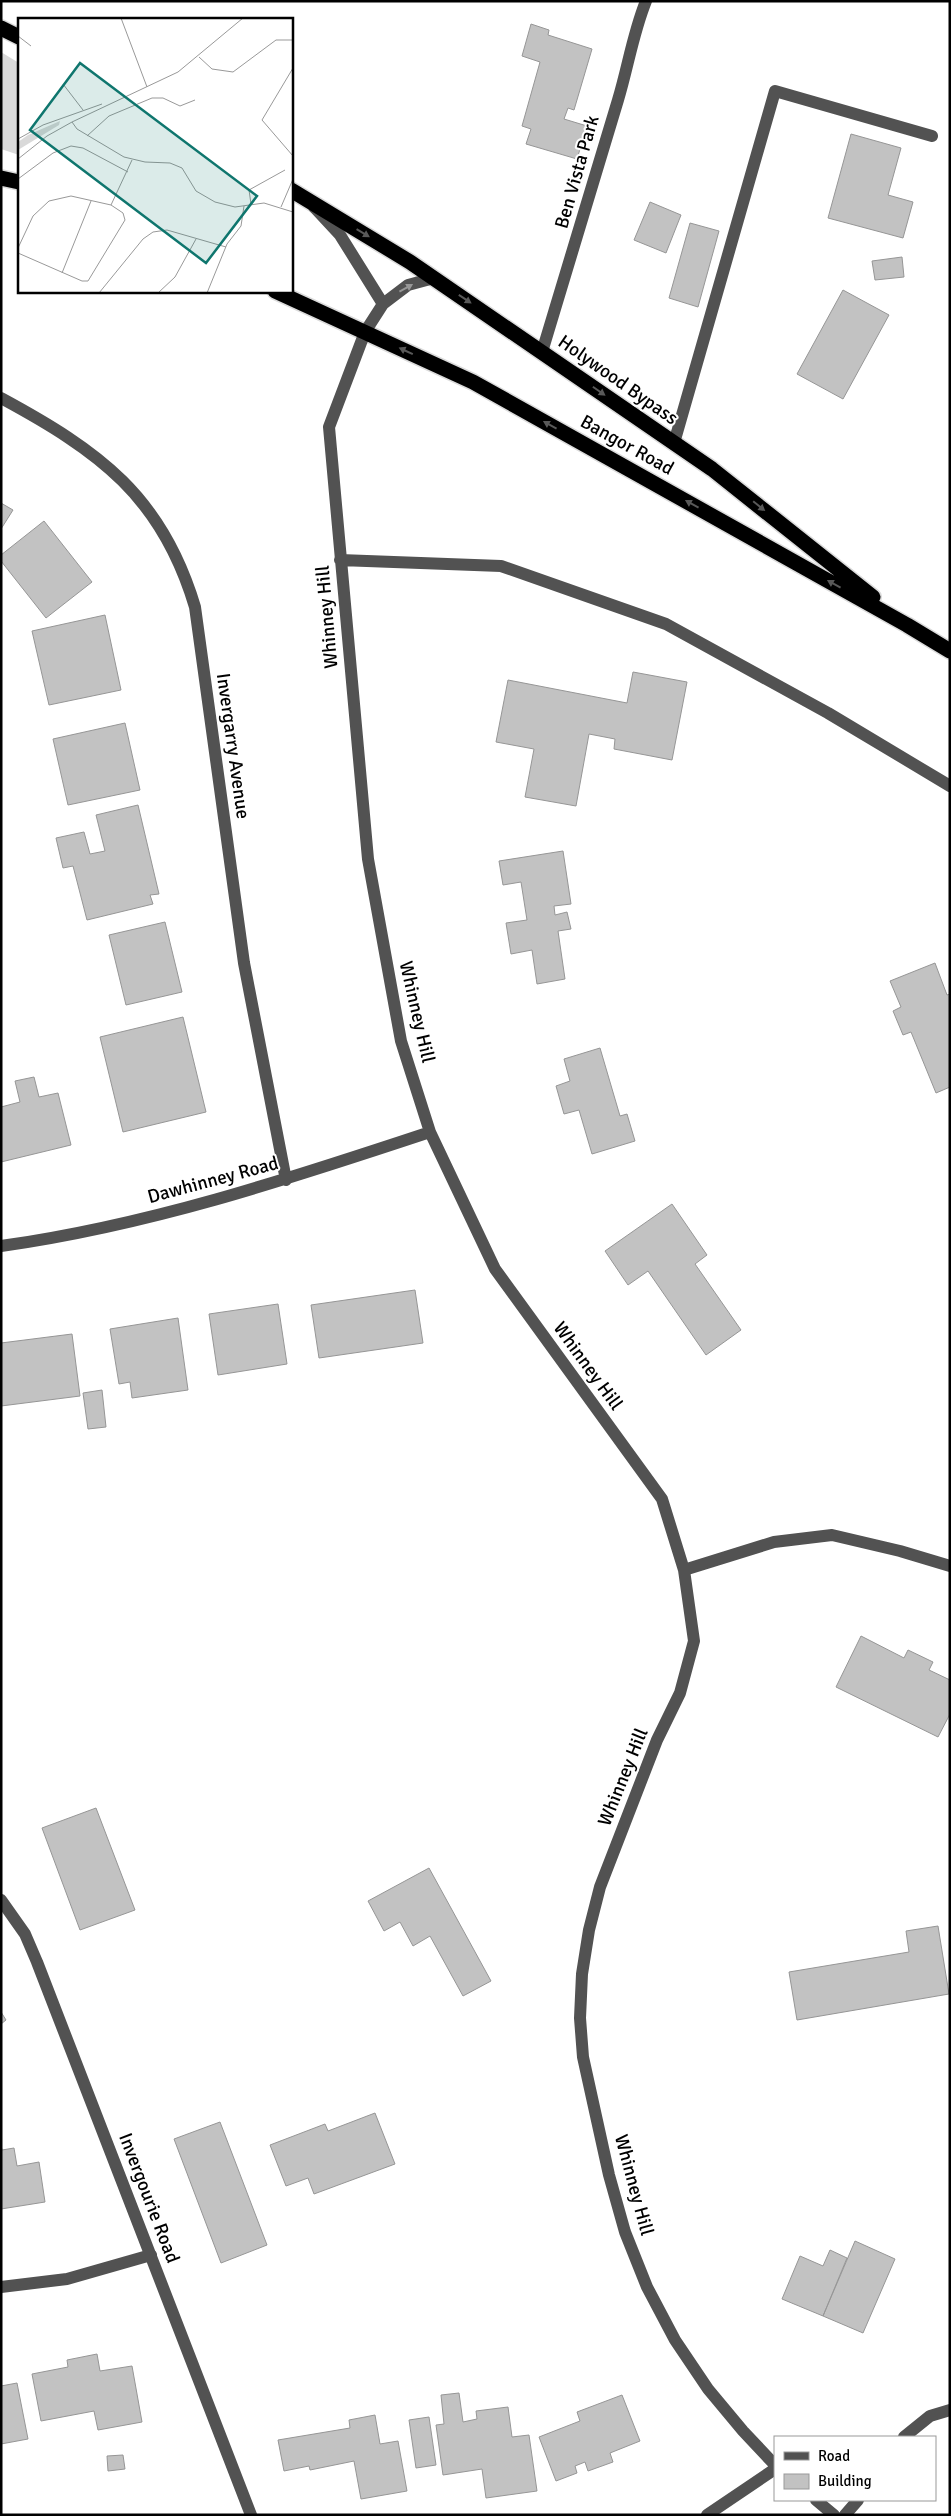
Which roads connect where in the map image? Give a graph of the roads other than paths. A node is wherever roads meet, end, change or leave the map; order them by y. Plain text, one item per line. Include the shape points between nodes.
1 (646, 1) edge
2 (1, 28) edge
3 (18, 36) edge
4 (932, 136) dead end
5 (1, 178) edge
6 (18, 182) edge
7 (292, 191) edge
8 (308, 200) junction
9 (434, 278) junction
10 (277, 292) edge
11 (383, 304) junction
12 (365, 332) junction
13 (542, 352) junction
14 (1, 398) edge
15 (674, 443) junction
16 (340, 560) junction
17 (907, 624) junction
18 (950, 651) edge
19 (950, 786) edge
20 (430, 1132) junction
21 (286, 1180) junction
22 (1, 1246) edge
23 (950, 1566) edge
24 (684, 1570) junction
25 (1, 1900) edge
26 (151, 2255) junction
27 (1, 2287) edge
28 (950, 2410) edge
29 (905, 2436) edge
30 (774, 2466) edge
31 (774, 2468) edge
32 (817, 2501) edge
33 (857, 2501) edge
34 (251, 2515) edge
35 (707, 2515) edge
36 (834, 2515) edge
37 (845, 2515) edge

1 - 13 street, Ben Vista Park
2 - 3 highway
4 - 15 street via 775,90
5 - 6 highway
7 - 8 highway, Holywood Bypass
8 -> 9 highway, Holywood Bypass
8 - 11 street via 340,235
11 -> 9 street, Whinney Hill via 408,285
9 -> 13 highway, Holywood Bypass
10 - 12 highway, Bangor Road
11 - 12 street, Whinney Hill
12 - 16 street, Whinney Hill via 329,427
17 -> 12 highway, Bangor Road via 472,382
13 -> 15 highway, Holywood Bypass
14 - 21 street, Invergarry Avenue via 72,439 104,462 153,515 185,575 195,607 244,963
15 -> 17 highway, Holywood Bypass via 712,469
16 - 19 street via 500,566 666,624 828,713
16 - 20 street, Whinney Hill via 368,859 401,1041
17 - 18 highway, Bangor Road
20 - 21 street, Dawhinney Road
20 - 24 street, Whinney Hill via 495,1269 662,1499
21 - 22 street, Dawhinney Road via 140,1220 64,1237
23 - 24 street via 832,1535 774,1542
24 - 30 street, Whinney Hill via 694,1641 680,1693 657,1740 600,1887 582,1974 580,2018 583,2057 609,2175 625,2232 647,2287 675,2340 708,2389
25 - 26 street, Invergourie Road via 24,1934 37,1962
26 - 27 street via 67,2278
26 - 34 street, Invergourie Road
28 - 29 street via 930,2416
31 - 35 street
32 - 36 street
33 - 37 street

